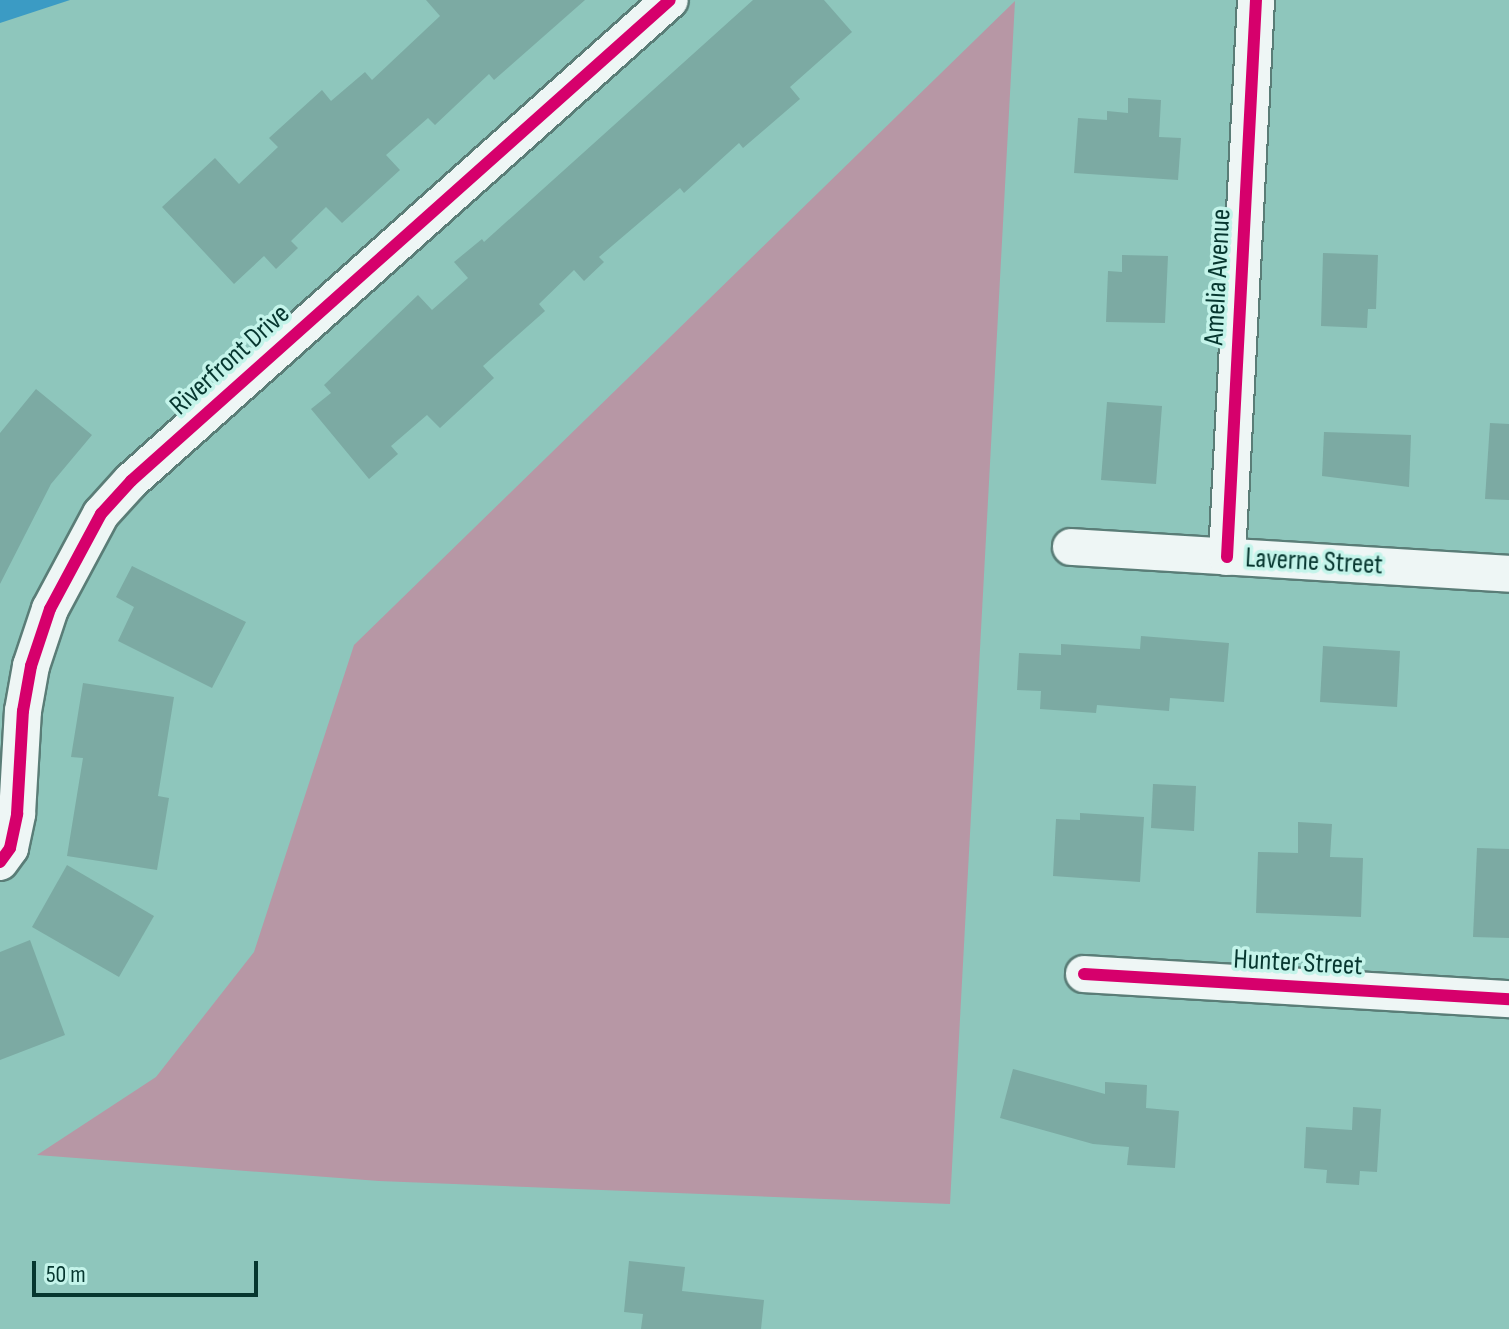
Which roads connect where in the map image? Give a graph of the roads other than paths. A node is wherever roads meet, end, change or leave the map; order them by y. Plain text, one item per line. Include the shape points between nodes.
1 (670, 0) edge
2 (1256, 0) edge
3 (1071, 547) dead end
4 (1227, 557) junction
5 (1509, 574) edge
6 (0, 862) edge
7 (1084, 974) dead end
8 (1509, 999) edge

1 - 6 street, Riverfront Drive via 131,481 101,514 50,609 31,666 17,814 10,848
2 - 4 street, Amelia Avenue
3 - 4 street, Laverne Street
4 - 5 street, Laverne Street
7 - 8 street, Hunter Street

